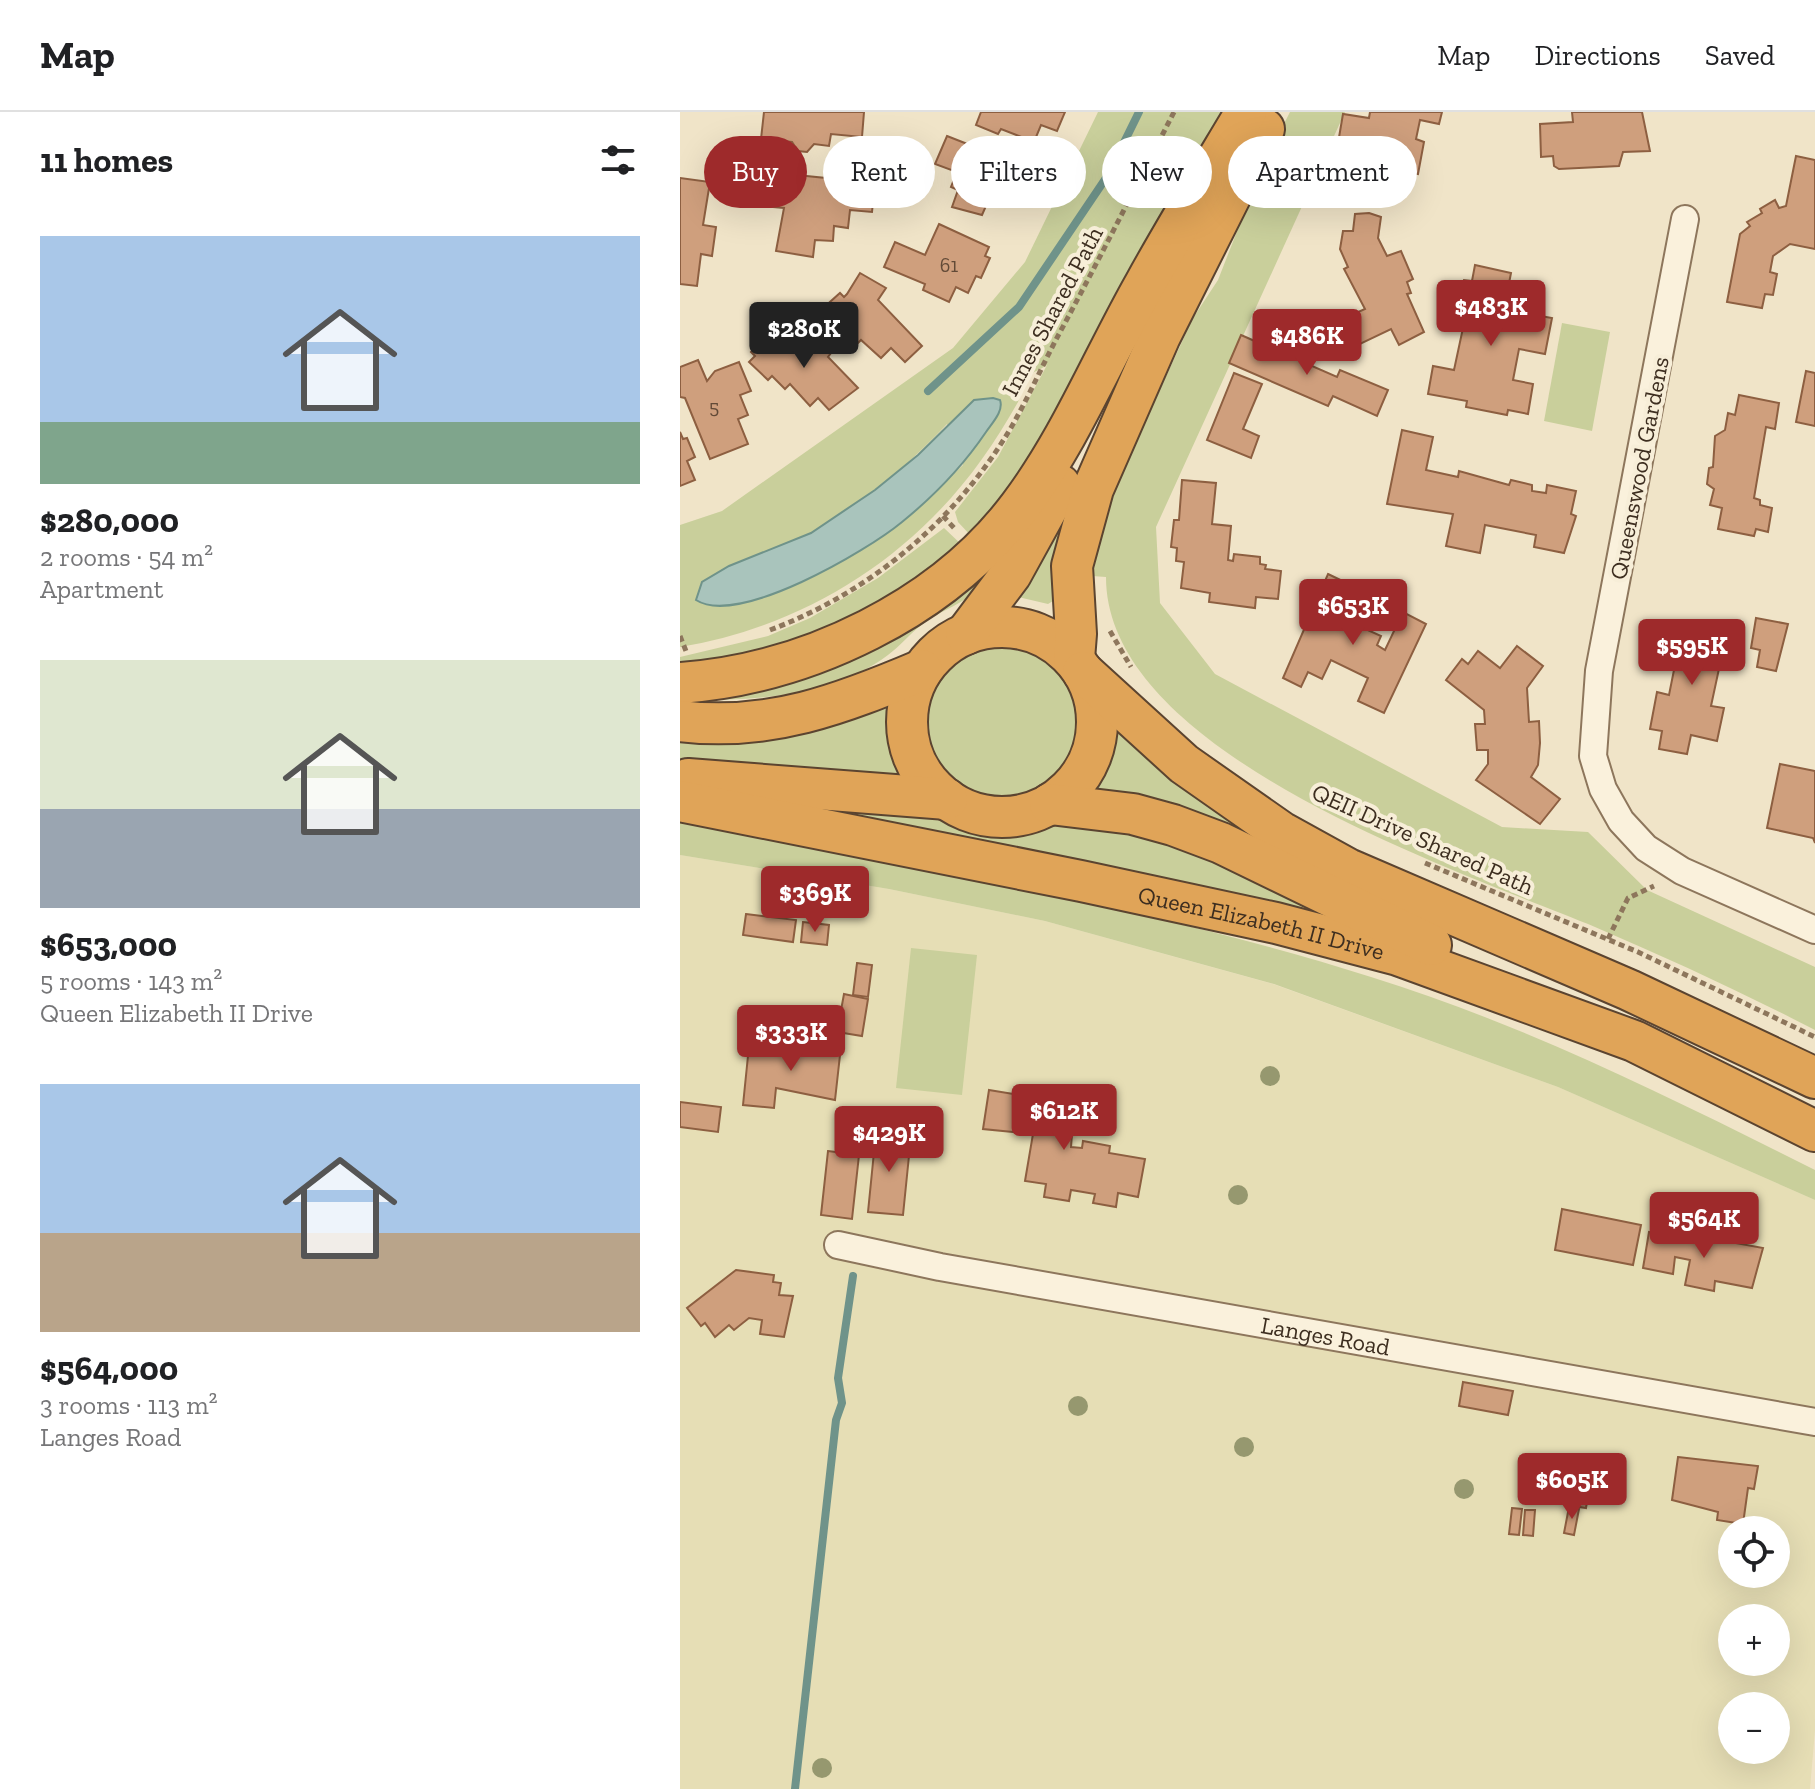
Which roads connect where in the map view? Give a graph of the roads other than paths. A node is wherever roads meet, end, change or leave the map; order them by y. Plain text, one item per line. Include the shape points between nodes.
1 (1247, 112) edge
2 (1273, 112) edge
3 (1685, 219) dead end
4 (966, 634) junction
5 (686, 659) edge
6 (1078, 665) junction
7 (922, 670) junction
8 (680, 721) edge
9 (680, 778) edge
10 (947, 799) junction
11 (680, 801) edge
12 (1050, 804) junction
13 (1815, 930) edge
14 (1634, 1041) junction
15 (1815, 1078) edge
16 (1815, 1131) edge
17 (838, 1245) dead end
18 (1815, 1422) edge

1 - 4 highway via 1049,507 1011,574
1 - 5 highway via 1145,284 1055,454 998,531 927,593 844,641 722,679
2 - 6 highway via 1160,336 1093,489 1072,566
3 - 13 street, Queenswood Gardens via 1599,671 1593,756 1621,821 1646,848 1682,871
4 - 6 highway via 1024,629 1042,635
4 - 7 highway
6 - 12 highway via 1097,713 1094,745 1081,775
6 - 15 highway via 1184,764 1281,832 1348,869 1629,990
7 - 8 highway via 784,720
7 - 10 highway via 908,709 909,739 919,768
9 - 10 highway
10 - 12 highway via 966,810 997,816 1030,813
11 - 14 highway, Queen Elizabeth II Drive via 1276,923 1398,955
12 - 14 highway via 1133,814 1221,843
14 - 16 highway, Queen Elizabeth II Drive
17 - 18 street, Langes Road

